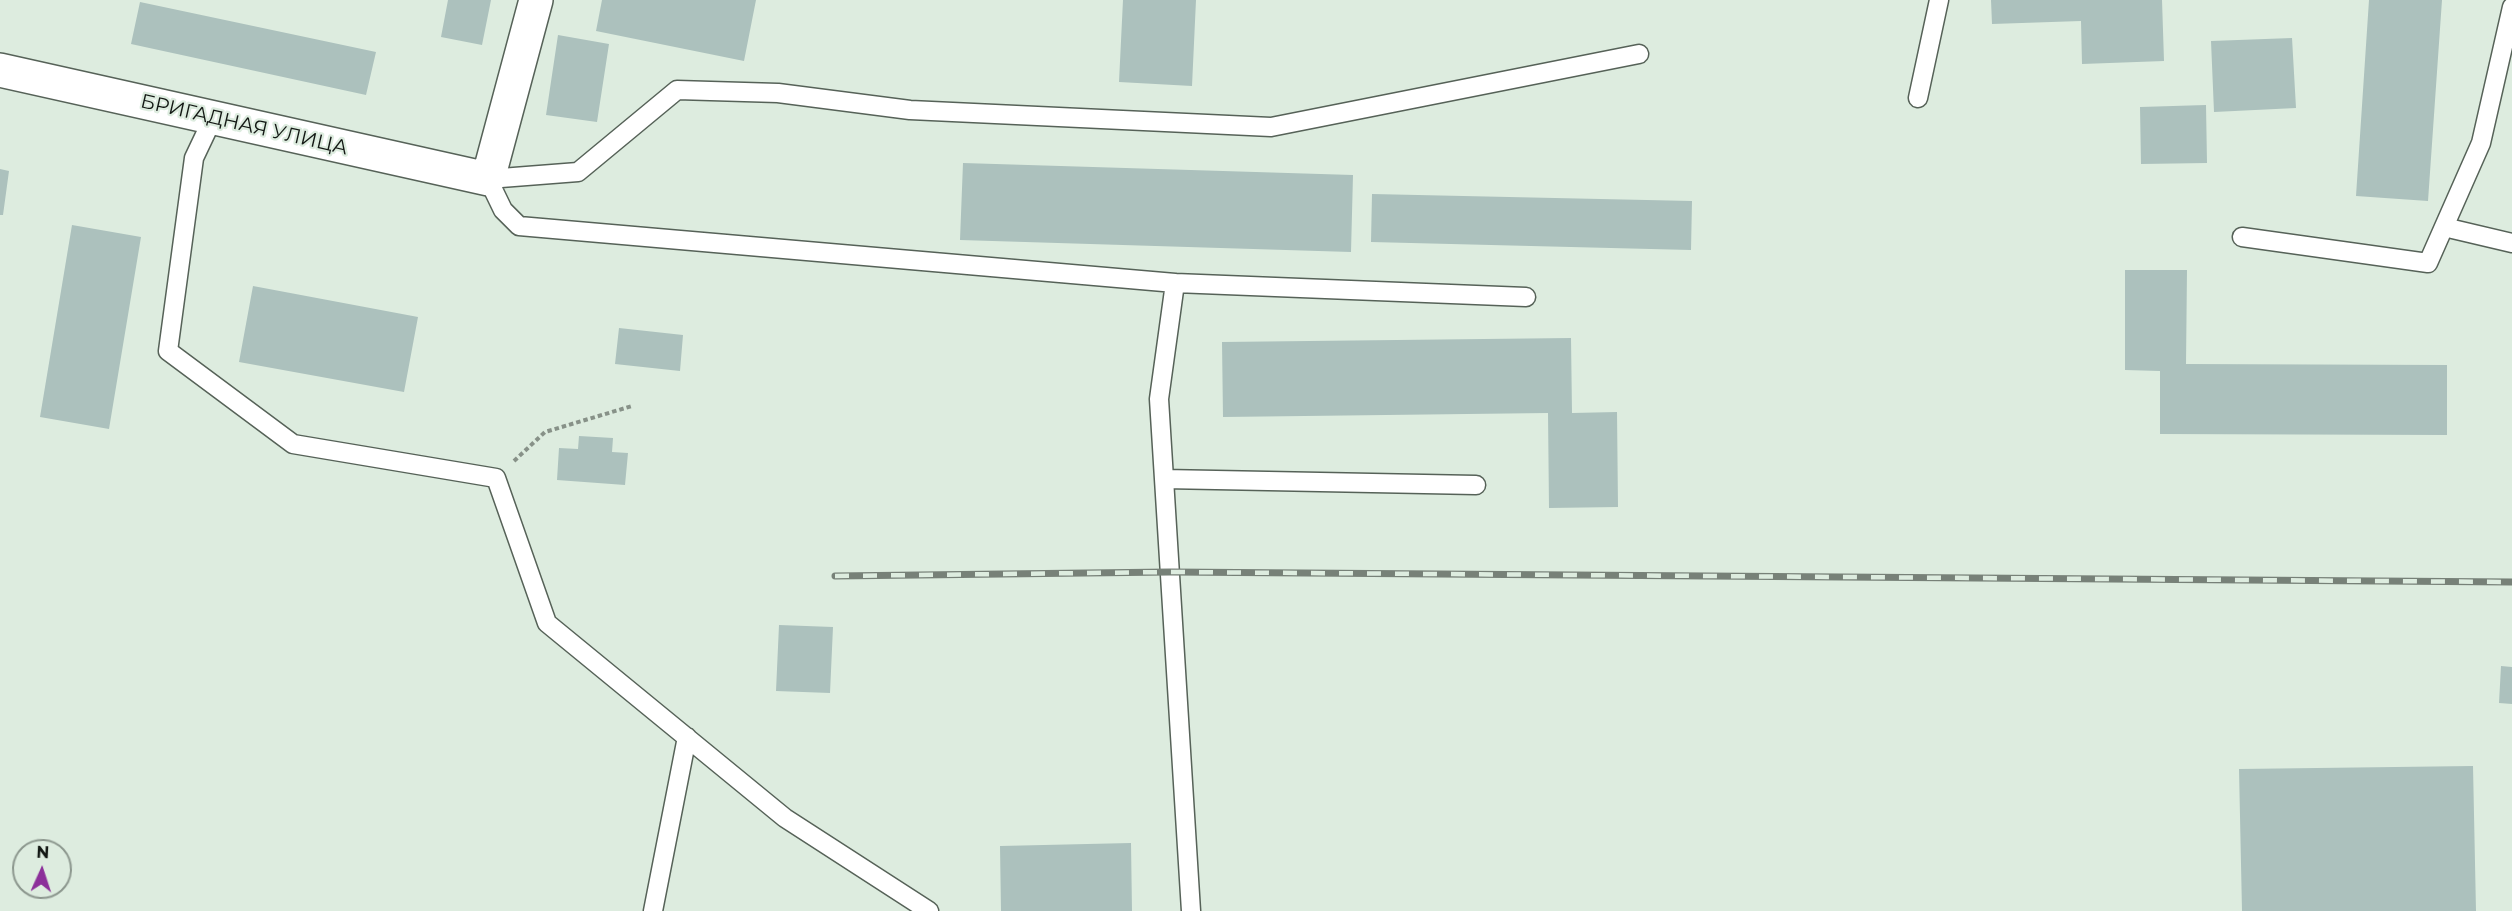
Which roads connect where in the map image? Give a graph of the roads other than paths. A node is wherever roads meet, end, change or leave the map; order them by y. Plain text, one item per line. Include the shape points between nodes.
1 (536, 0) edge
2 (1939, 0) edge
3 (2512, 6) edge
4 (1639, 54) dead end
5 (0, 70) edge
6 (1918, 98) dead end
7 (213, 118) junction
8 (488, 179) junction
9 (2444, 226) junction
10 (2242, 237) dead end
11 (2512, 243) edge
12 (1174, 283) junction
13 (1526, 297) dead end
14 (1164, 479) junction
15 (1476, 485) dead end
16 (687, 737) junction
17 (653, 911) edge
18 (929, 911) edge
19 (1191, 911) edge

1 - 8 street
2 - 6 lane
3 - 9 lane via 2481,144
4 - 8 lane via 1271,127 910,110 778,93 677,90 578,172
5 - 7 street, БРИГАДНАЯ УЛИЦА
7 - 8 street, БРИГАДНАЯ УЛИЦА
7 - 16 lane via 194,158 168,351 292,444 496,478 548,623
8 - 12 lane via 503,210 519,226
9 - 10 lane via 2428,263
9 - 11 lane
12 - 13 lane
12 - 14 lane via 1159,399
14 - 15 lane
14 - 19 lane
16 - 17 lane
16 - 18 lane via 785,818

